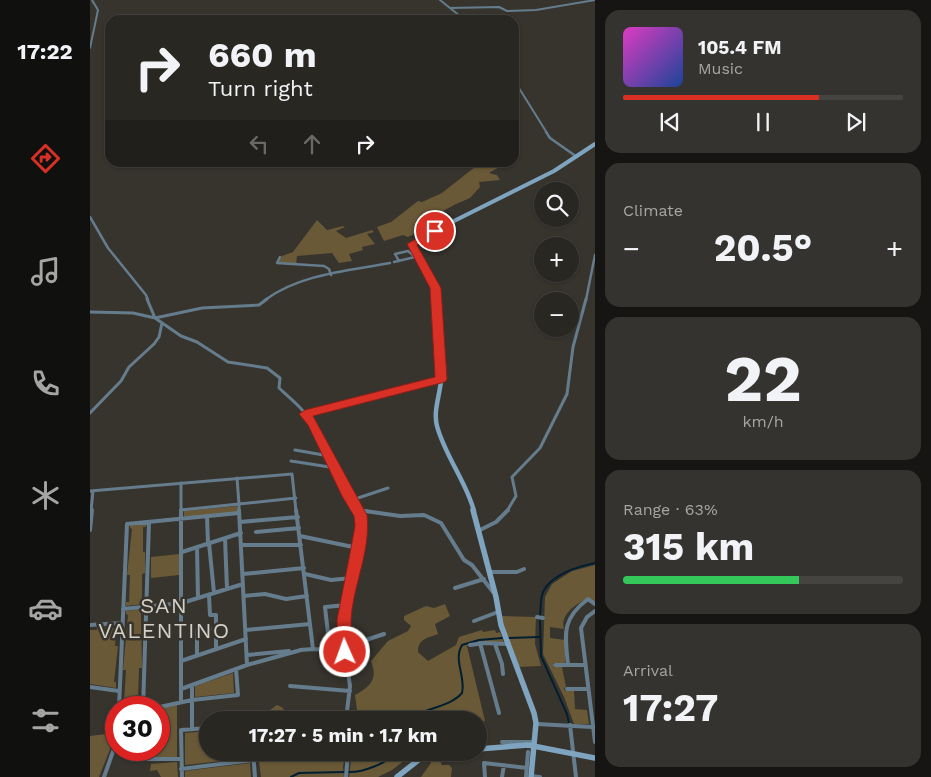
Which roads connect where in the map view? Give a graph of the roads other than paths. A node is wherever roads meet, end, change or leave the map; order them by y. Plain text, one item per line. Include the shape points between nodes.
1 (92, 0) edge
2 (440, 0) edge
3 (595, 0) edge
4 (450, 8) junction
5 (459, 15) edge
6 (90, 48) edge
7 (519, 88) edge
8 (595, 144) edge
9 (577, 157) junction
10 (90, 217) edge
11 (595, 255) edge
12 (280, 257) dead end
13 (417, 257) junction
14 (400, 261) junction
15 (331, 275) junction
16 (90, 312) edge
17 (155, 318) junction
18 (162, 323) junction
19 (441, 379) junction
20 (90, 414) edge
21 (305, 414) junction
22 (295, 450) dead end
23 (329, 456) junction
24 (291, 461) dead end
25 (336, 468) junction
26 (238, 478) junction
27 (181, 483) junction
28 (388, 488) dead end
29 (92, 491) edge
30 (296, 498) junction
31 (352, 500) junction
32 (239, 504) junction
33 (181, 510) junction
34 (358, 510) junction
35 (240, 513) junction
36 (207, 516) junction
37 (298, 517) junction
38 (181, 519) junction
39 (149, 522) junction
40 (240, 522) junction
41 (90, 528) edge
42 (299, 528) junction
43 (477, 531) junction
44 (256, 532) dead end
45 (241, 533) junction
46 (300, 536) junction
47 (224, 538) junction
48 (209, 543) junction
49 (241, 544) junction
50 (301, 545) junction
51 (197, 547) junction
52 (358, 548) junction
53 (182, 552) junction
54 (304, 568) junction
55 (524, 569) dead end
56 (490, 572) junction
57 (243, 574) junction
58 (304, 574) junction
59 (352, 578) junction
60 (484, 579) junction
61 (243, 584) junction
62 (455, 588) dead end
63 (228, 589) junction
64 (214, 593) junction
65 (209, 595) junction
66 (244, 596) junction
67 (307, 596) junction
68 (496, 597) junction
69 (198, 598) junction
70 (182, 603) junction
71 (595, 604) edge
72 (347, 605) junction
73 (146, 606) junction
74 (123, 609) junction
75 (595, 611) edge
76 (498, 612) junction
77 (537, 617) dead end
78 (542, 618) dead end
79 (474, 621) dead end
80 (122, 623) junction
81 (310, 624) junction
82 (90, 626) edge
83 (216, 629) junction
84 (246, 630) junction
85 (384, 634) dead end
86 (246, 639) junction
87 (480, 644) junction
88 (495, 644) junction
89 (508, 644) junction
90 (345, 646) junction
91 (470, 646) dead end
92 (216, 648) junction
93 (313, 649) junction
94 (301, 650) junction
95 (330, 651) junction
96 (345, 652) junction
97 (197, 655) junction
98 (247, 655) junction
99 (182, 661) junction
100 (248, 665) junction
101 (556, 665) dead end
102 (568, 665) junction
103 (585, 665) junction
104 (236, 669) junction
105 (503, 674) dead end
106 (192, 685) junction
107 (90, 686) edge
108 (290, 686) dead end
109 (181, 689) junction
110 (567, 689) dead end
111 (587, 689) junction
112 (119, 691) junction
113 (350, 692) junction
114 (119, 696) edge
115 (143, 696) edge
116 (192, 700) junction
117 (181, 702) junction
118 (170, 705) edge
119 (346, 711) edge
120 (499, 713) dead end
121 (536, 724) junction
122 (570, 725) junction
123 (592, 726) junction
124 (192, 729) junction
125 (199, 729) edge
126 (502, 742) dead end
127 (595, 742) edge
128 (535, 744) junction
129 (487, 748) edge
130 (528, 752) dead end
131 (573, 754) junction
132 (595, 758) edge
133 (170, 759) edge
134 (181, 759) junction
135 (110, 761) edge
136 (246, 761) edge
137 (254, 761) edge
138 (346, 761) edge
139 (417, 761) edge
140 (504, 765) junction
141 (527, 768) junction
142 (181, 769) junction
143 (346, 776) edge
144 (104, 777) edge
145 (182, 777) edge
146 (255, 777) edge
147 (398, 777) edge
148 (484, 777) edge
149 (502, 777) edge
150 (529, 777) edge
151 (540, 777) edge
152 (576, 777) edge

1 - 6 street via 98,10
2 - 4 street
3 - 4 street via 536,10
4 - 5 street
7 - 9 street via 550,138
8 - 9 street
9 - 13 street via 420,238 412,244
10 - 17 street via 108,248 146,295
11 - 43 street via 574,347 569,387 562,405 540,448 512,477 516,496 512,504 499,521
12 - 15 street via 277,263 324,266
13 - 14 street
13 - 14 street via 408,251 395,254
13 - 19 street via 436,288
14 - 15 street
15 - 17 street via 290,284 259,305 202,308
16 - 17 street via 132,313
17 - 18 street
18 - 20 street via 154,344 129,367 121,381
18 - 21 street via 228,362 272,370 280,378 279,388
19 - 21 street
19 - 43 street via 436,425 471,501
21 - 23 street
22 - 23 street
23 - 25 street
24 - 25 street
25 - 31 street
26 - 27 street
26 - 30 street via 292,474
26 - 32 street
27 - 29 street
27 - 33 street
28 - 31 street
29 - 41 street
30 - 32 street
30 - 37 street
31 - 34 street
32 - 33 street
32 - 35 street
33 - 38 street
34 - 52 street via 361,526
34 - 60 street via 432,518 441,523 464,560
35 - 36 street
35 - 40 street
36 - 38 street
36 - 48 street
37 - 40 street
37 - 42 street
38 - 39 street
38 - 53 street
39 - 73 street
39 - 74 street via 127,524
40 - 45 street
42 - 44 street
42 - 46 street
43 - 56 street
45 - 47 street
45 - 49 street
46 - 50 street
46 - 52 street
47 - 48 street
47 - 63 street
48 - 51 street
48 - 64 street
49 - 50 street
49 - 57 street
50 - 54 street
51 - 53 street
51 - 69 street
52 - 59 street
53 - 70 street
54 - 57 street
54 - 58 street
55 - 56 street
56 - 68 street
57 - 61 street
58 - 59 street via 331,580
58 - 67 street
59 - 72 street
60 - 62 street
60 - 68 street
61 - 63 street
61 - 66 street
63 - 64 street
64 - 65 street
65 - 69 street
65 - 83 street via 210,616 216,615
66 - 67 street via 265,594 286,599
66 - 84 street
67 - 81 street
68 - 76 street
69 - 70 street
70 - 73 street
70 - 99 street
71 - 102 street via 588,599 575,607 566,622
72 - 90 street
72 - 95 street via 325,607
73 - 74 street
73 - 115 street
74 - 80 street
75 - 103 street via 581,628
76 - 79 street
76 - 89 street
77 - 78 street
80 - 82 street
80 - 112 street
81 - 84 street
81 - 93 street
83 - 92 street
83 - 97 street via 197,630
84 - 86 street
85 - 90 street
86 - 92 street
86 - 98 street
87 - 88 street
87 - 91 street
87 - 120 street
88 - 89 street
88 - 105 street
89 - 121 street via 531,702
90 - 96 street
92 - 97 street
93 - 94 street
93 - 95 street
94 - 98 street
94 - 100 street
95 - 96 street
96 - 113 street
97 - 99 street
98 - 100 street
99 - 109 street
100 - 104 street
101 - 102 street
102 - 103 street
103 - 111 street
104 - 106 street
104 - 116 street via 238,695
106 - 109 street
106 - 116 street
107 - 112 street
108 - 113 street
109 - 117 street
110 - 111 street
111 - 123 street
112 - 114 street
113 - 119 street
116 - 117 street
116 - 124 street
117 - 118 street
121 - 122 street
121 - 128 street
122 - 123 street
122 - 131 street
123 - 127 street
124 - 125 street
124 - 134 street via 181,730
126 - 128 street
128 - 129 street
128 - 131 street
128 - 150 street
130 - 141 street
131 - 132 street
131 - 152 street
133 - 134 street
134 - 142 street
135 - 144 street
136 - 142 street
137 - 146 street
138 - 143 street
139 - 147 street
140 - 141 street
140 - 148 street via 484,763
140 - 149 street
141 - 150 street
142 - 145 street
150 - 151 street

